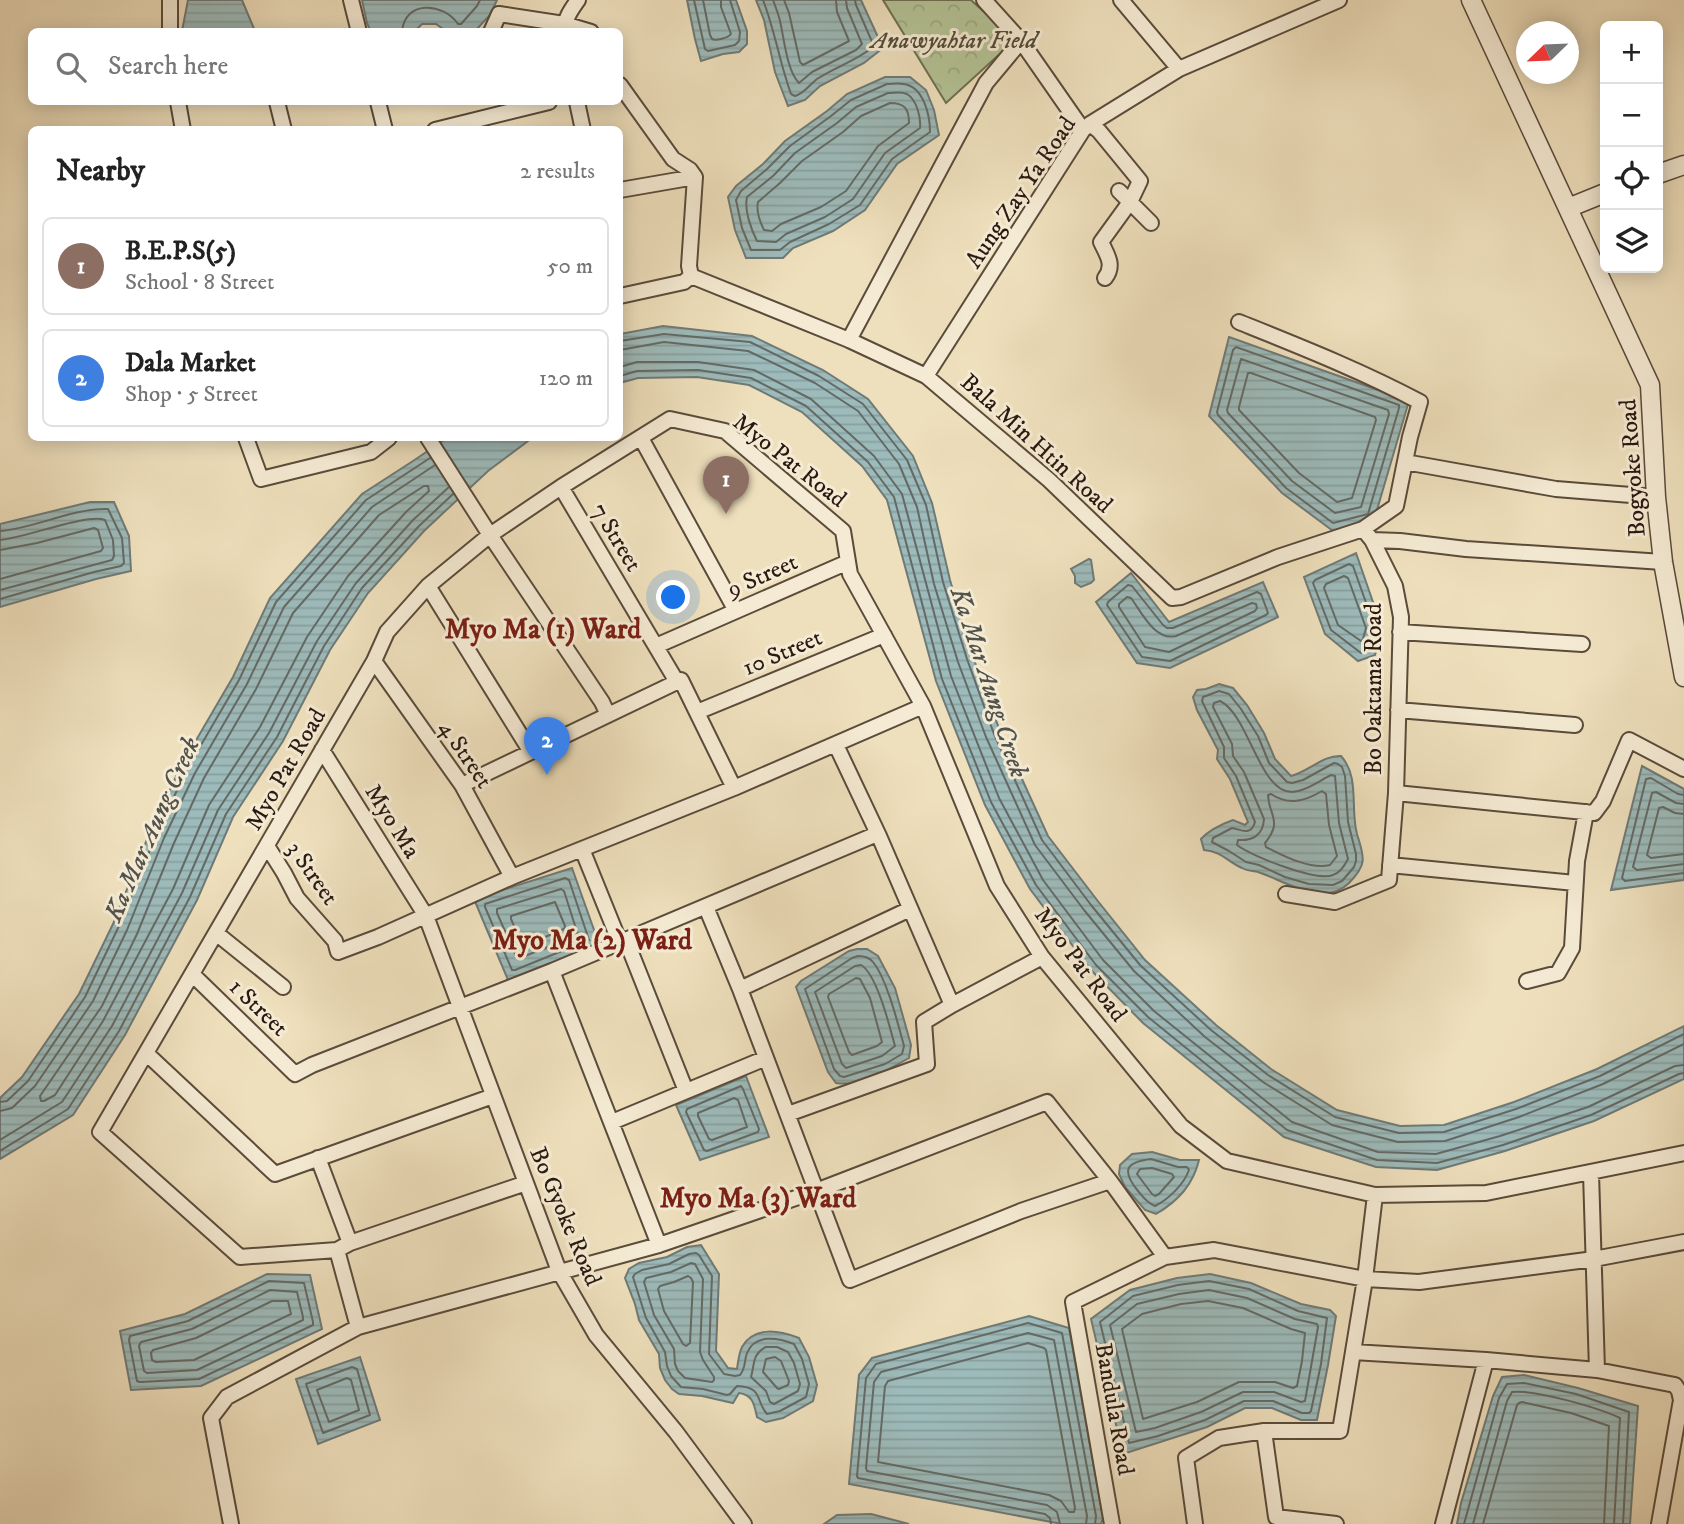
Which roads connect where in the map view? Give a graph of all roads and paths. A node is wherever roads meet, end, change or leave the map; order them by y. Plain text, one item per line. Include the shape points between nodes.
1 (170, 0) edge
2 (351, 0) edge
3 (578, 0) edge
4 (984, 0) edge
5 (1121, 0) edge
6 (1338, 0) edge
7 (1471, 0) edge
8 (170, 28) edge
9 (358, 28) edge
10 (493, 28) edge
11 (565, 28) edge
12 (1021, 41) junction
13 (1179, 69) junction
14 (623, 89) edge
15 (176, 105) edge
16 (177, 105) edge
17 (278, 105) edge
18 (379, 105) edge
19 (537, 105) edge
20 (578, 105) edge
21 (173, 126) edge
22 (182, 126) edge
23 (283, 126) edge
24 (384, 126) edge
25 (451, 126) edge
26 (582, 126) edge
27 (1087, 127) junction
28 (1684, 165) edge
29 (1663, 172) edge
30 (695, 177) junction
31 (623, 189) edge
32 (1119, 191) dead end
33 (1600, 195) edge
34 (1130, 202) junction
35 (1568, 208) junction
36 (1152, 223) dead end
37 (691, 276) junction
38 (1105, 278) dead end
39 (623, 295) edge
40 (1239, 323) dead end
41 (849, 340) junction
42 (926, 376) junction
43 (641, 438) junction
44 (247, 441) edge
45 (384, 441) edge
46 (430, 441) edge
47 (1405, 462) junction
48 (561, 487) junction
49 (1656, 497) junction
50 (1368, 534) junction
51 (490, 535) junction
52 (848, 562) junction
53 (1663, 562) junction
54 (428, 586) junction
55 (736, 611) junction
56 (1400, 632) junction
57 (884, 635) junction
58 (1582, 644) dead end
59 (656, 646) junction
60 (374, 662) junction
61 (1684, 677) edge
62 (677, 682) junction
63 (923, 706) junction
64 (1398, 710) junction
65 (697, 712) junction
66 (608, 715) junction
67 (1575, 725) dead end
68 (836, 745) junction
69 (322, 750) junction
70 (531, 752) junction
71 (1684, 769) edge
72 (462, 785) junction
73 (734, 788) junction
74 (1396, 793) junction
75 (1586, 812) junction
76 (877, 834) junction
77 (267, 846) junction
78 (582, 849) junction
79 (1390, 865) junction
80 (512, 877) junction
81 (1575, 883) junction
82 (1286, 894) dead end
83 (706, 906) junction
84 (910, 909) junction
85 (426, 916) junction
86 (216, 933) junction
87 (623, 942) junction
88 (1042, 957) junction
89 (552, 971) junction
90 (192, 974) junction
91 (1527, 981) dead end
92 (284, 987) dead end
93 (740, 989) junction
94 (952, 1005) junction
95 (461, 1006) junction
96 (146, 1053) junction
97 (766, 1058) junction
98 (686, 1091) junction
99 (493, 1096) junction
100 (788, 1114) junction
101 (611, 1122) junction
102 (1684, 1153) edge
103 (318, 1158) junction
104 (1591, 1173) junction
105 (1110, 1181) junction
106 (526, 1183) junction
107 (816, 1191) junction
108 (1375, 1195) junction
109 (1684, 1242) edge
110 (659, 1245) junction
111 (343, 1247) junction
112 (1165, 1257) junction
113 (1594, 1259) junction
114 (559, 1271) junction
115 (1364, 1279) junction
116 (358, 1327) junction
117 (1353, 1352) junction
118 (1486, 1360) junction
119 (1597, 1370) junction
120 (1264, 1431) junction
121 (231, 1524) edge
122 (744, 1524) edge
123 (1112, 1524) edge
124 (1195, 1524) edge
125 (1336, 1524) edge
126 (1443, 1524) edge
127 (1659, 1524) edge

1 - 8 street
2 - 9 street
3 - 11 street
4 - 12 street
5 - 13 street
6 - 13 street, Aung Zay Ya Road
7 - 35 street, Bogyoke Road
10 - 11 street via 499,14
12 - 27 street
12 - 41 street via 986,83
13 - 27 street, Aung Zay Ya Road
14 - 30 street via 673,159
15 - 21 street
16 - 22 street
17 - 23 street
18 - 24 street
19 - 25 street
20 - 26 street
27 - 34 street via 1099,131 1139,178
27 - 42 street, Aung Zay Ya Road
28 - 29 street
30 - 31 street
30 - 37 street
32 - 34 street
33 - 35 street
34 - 36 street
34 - 38 street via 1101,242 1111,265
35 - 49 street, Bogyoke Road via 1650,385
37 - 39 street via 684,282
37 - 41 street, Bala Min Htin Road
40 - 47 street via 1332,359 1420,402
41 - 42 street, Bala Min Htin Road
42 - 50 street, Bala Min Htin Road via 1049,480 1172,598 1278,557
43 - 48 street, Myo Pat Road
43 - 52 street, Myo Pat Road via 670,419 724,431 843,531
43 - 55 street
44 - 45 street via 261,479 371,452
46 - 51 street
47 - 49 street via 1556,489
47 - 50 street via 1396,506
48 - 51 street, Myo Pat Road
48 - 59 street, 7 Street
49 - 53 street, Bogyoke Road
50 - 53 street via 1479,550
50 - 56 street, Bo Oaktama Road via 1395,586
51 - 54 street, Myo Pat Road
51 - 66 street
52 - 55 street, 9 Street
52 - 57 street, Myo Pat Road via 850,574
53 - 61 street, Bogyoke Road
54 - 60 street, Myo Pat Road via 387,632
54 - 70 street
55 - 59 street, 9 Street
56 - 58 street
56 - 64 street, Bo Oaktama Road
57 - 63 street, Myo Pat Road
57 - 65 street, 10 Street
59 - 62 street, 7 Street
60 - 69 street, Myo Pat Road
60 - 72 street, 4 Street
62 - 65 street, 7 Street via 681,680
62 - 66 street
63 - 68 street
63 - 88 street, Myo Pat Road via 997,886
64 - 67 street
64 - 74 street, Bo Oaktama Road
65 - 73 street, 7 Street
66 - 70 street
68 - 73 street
68 - 76 street
69 - 77 street, Myo Pat Road
69 - 85 street, Myo Ma
70 - 72 street
71 - 75 street via 1629,740 1603,801 1594,813
72 - 80 street, 4 Street
73 - 78 street
74 - 75 street, Bo Oaktama Road
74 - 79 street
75 - 81 street
76 - 83 street
76 - 84 street
77 - 85 street, 3 Street via 297,898 335,941 338,952
77 - 86 street, Myo Pat Road
78 - 80 street
78 - 87 street
79 - 81 street
79 - 82 street via 1389,880 1335,902
80 - 85 street
81 - 91 street via 1572,948 1558,973
83 - 87 street
83 - 93 street
84 - 93 street
84 - 94 street
85 - 95 street, Myo Ma
86 - 90 street, Myo Pat Road
86 - 92 street
87 - 89 street
87 - 98 street
88 - 94 street
88 - 108 street, Myo Pat Road via 1181,1126 1227,1161
89 - 95 street
89 - 101 street
90 - 95 street, 1 Street via 295,1074
90 - 96 street, Myo Pat Road
93 - 97 street
94 - 100 street via 924,1022 927,1064
95 - 99 street, Bo Gyoke Road
96 - 103 street via 275,1174
96 - 111 street, Myo Pat Road via 100,1132 240,1257
97 - 98 street
97 - 100 street
98 - 101 street
99 - 103 street
99 - 106 street, Bo Gyoke Road
100 - 107 street
101 - 110 street
102 - 104 street, Myo Pat Road
103 - 111 street
104 - 108 street, Myo Pat Road via 1486,1193
104 - 113 street
105 - 107 street via 1047,1101
105 - 107 street via 1021,1211 850,1280
105 - 112 street
106 - 111 street
106 - 114 street, Bo Gyoke Road
107 - 110 street
108 - 115 street
109 - 113 street
110 - 114 street
111 - 116 street
112 - 115 street via 1214,1250
112 - 123 street, Bandula Road via 1073,1302
113 - 115 street via 1419,1282
113 - 119 street
114 - 116 street
114 - 122 street, Bo Gyoke Road via 596,1335
115 - 117 street
116 - 121 street via 227,1397 211,1418
117 - 118 street
117 - 120 street via 1340,1431
118 - 119 street
118 - 126 street
119 - 127 street via 1675,1385 1679,1391
120 - 124 street via 1219,1438 1186,1458
120 - 125 street via 1276,1517

